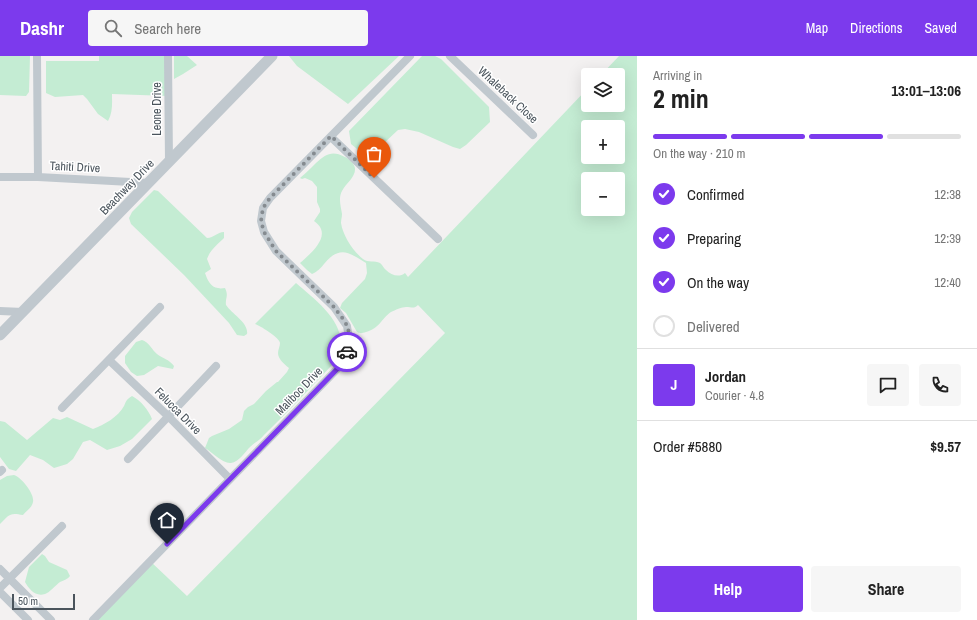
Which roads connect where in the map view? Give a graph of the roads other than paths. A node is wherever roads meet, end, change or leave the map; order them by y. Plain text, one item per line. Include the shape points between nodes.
1 (37, 56) edge
2 (168, 56) edge
3 (272, 56) edge
4 (410, 56) edge
5 (450, 56) edge
6 (533, 135) dead end
7 (331, 136) junction
8 (169, 162) junction
9 (0, 177) edge
10 (38, 177) junction
11 (149, 183) junction
12 (438, 239) dead end
13 (160, 307) dead end
14 (0, 311) edge
15 (23, 312) junction
16 (0, 335) edge
17 (109, 360) junction
18 (216, 366) dead end
19 (62, 408) dead end
20 (168, 416) junction
21 (128, 459) dead end
22 (230, 479) junction
23 (62, 526) dead end
24 (0, 569) edge
25 (9, 578) junction
26 (0, 588) edge
27 (0, 592) edge
28 (28, 620) edge
29 (51, 620) edge
30 (93, 620) edge

1 - 10 street
2 - 8 street, Leone Drive
3 - 8 street, Beachway Drive
4 - 7 street, Maliboo Drive
5 - 6 street, Whaleback Close
7 - 12 street
7 - 22 street, Maliboo Drive via 270,198 263,208 261,221 264,232 276,251 334,307 347,326 350,345 344,362
8 - 11 street, Beachway Drive
9 - 10 street, Tahiti Drive
10 - 11 street, Tahiti Drive
11 - 15 street, Beachway Drive
13 - 17 street
14 - 15 street
15 - 16 street, Beachway Drive
17 - 19 street
17 - 20 street, Felucca Drive
18 - 20 street
20 - 21 street
20 - 22 street, Felucca Drive
22 - 30 street, Maliboo Drive
23 - 25 street
24 - 25 street
25 - 26 street
25 - 29 street
27 - 28 street

